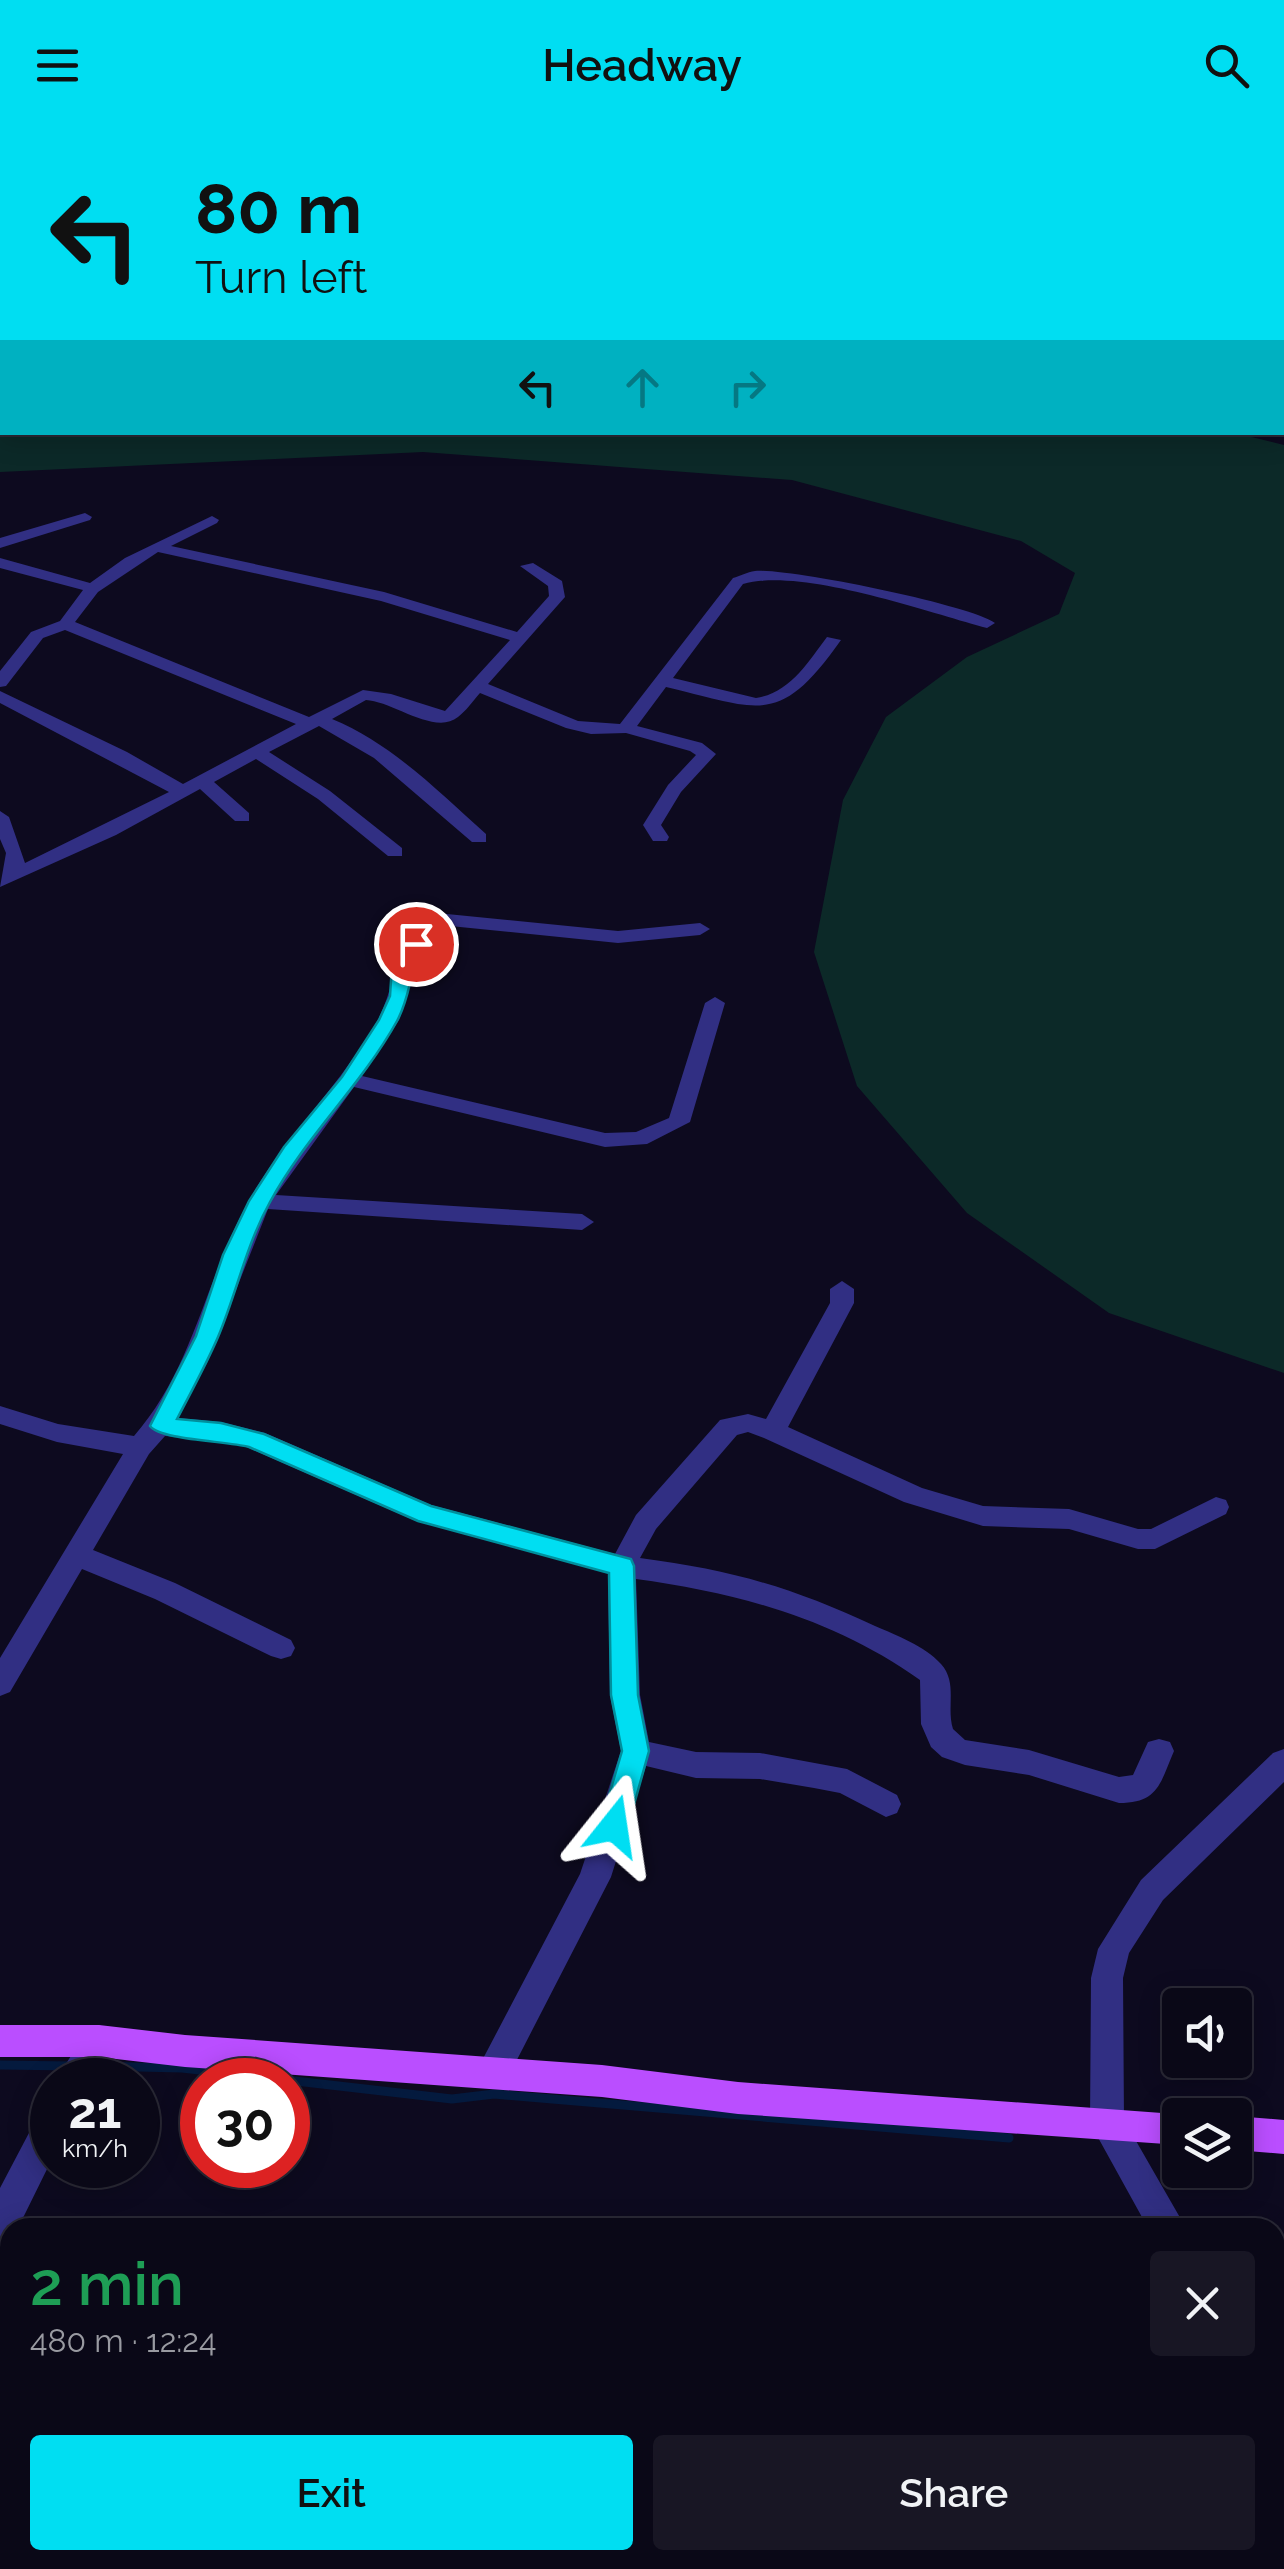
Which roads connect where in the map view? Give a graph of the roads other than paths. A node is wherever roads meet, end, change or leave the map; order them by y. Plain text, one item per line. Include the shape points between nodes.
1 (85, 517) dead end
2 (212, 520) dead end
3 (0, 543) edge
4 (160, 548) junction
5 (0, 563) edge
6 (528, 566) dead end
7 (93, 588) junction
8 (987, 623) dead end
9 (66, 624) junction
10 (518, 637) junction
11 (833, 640) dead end
12 (664, 681) junction
13 (0, 682) edge
14 (480, 687) junction
15 (0, 696) edge
16 (313, 721) junction
17 (626, 728) junction
18 (258, 753) junction
19 (203, 782) junction
20 (183, 792) junction
21 (242, 816) dead end
22 (0, 818) edge
23 (660, 837) dead end
24 (480, 838) dead end
25 (395, 852) dead end
26 (8, 876) edge
27 (700, 929) dead end
28 (716, 1003) dead end
29 (350, 1080) junction
30 (260, 1201) junction
31 (582, 1222) dead end
32 (842, 1289) dead end
33 (0, 1415) edge
34 (162, 1426) junction
35 (773, 1431) junction
36 (140, 1447) junction
37 (1216, 1507) dead end
38 (75, 1554) junction
39 (622, 1566) junction
40 (280, 1648) dead end
41 (0, 1684) edge
42 (636, 1751) junction
43 (1159, 1751) dead end
44 (1284, 1762) edge
45 (886, 1804) dead end
46 (0, 2041) edge
47 (99, 2041) junction
48 (88, 2058) edge
49 (493, 2072) junction
50 (1107, 2123) junction
51 (1162, 2127) edge
52 (1252, 2134) edge
53 (1284, 2136) edge
54 (30, 2167) edge
55 (4, 2218) edge
56 (1162, 2218) edge

1 - 3 street
2 - 4 street
4 - 7 street
4 - 10 street via 384,597
5 - 7 street
6 - 10 street via 558,590
7 - 9 street
8 - 12 street via 754,573 738,581
9 - 13 street via 37,635
9 - 16 street
10 - 14 street
11 - 12 street via 784,699 771,703
12 - 17 street
14 - 16 street via 450,716 370,694
14 - 17 street via 574,726
15 - 20 street
16 - 18 street
16 - 24 street via 340,728 389,762
17 - 23 street via 708,754 652,825
18 - 19 street
18 - 25 street
19 - 20 street
19 - 21 street
20 - 26 street
22 - 26 street via 15,853
27 - 29 street via 618,937 448,920 432,928 401,966 400,996
28 - 29 street via 679,1122 638,1139 576,1136
29 - 30 street
30 - 31 street
30 - 34 street via 208,1336
32 - 35 street via 842,1303
33 - 36 street
34 - 36 street
34 - 39 street via 256,1440 426,1514
35 - 37 street via 913,1496 982,1516 1069,1520 1155,1539
35 - 39 street via 748,1423 728,1427 646,1522
36 - 38 street
38 - 40 street
38 - 41 street
39 - 42 street via 625,1695
39 - 43 street via 716,1579 795,1601 898,1649 931,1672 940,1736 964,1754 1001,1756 1137,1790
42 - 45 street via 696,1766 760,1766 848,1782
42 - 49 street via 595,1877
44 - 50 street via 1152,1890 1114,1949 1107,1978
46 - 47 main road
47 - 48 street
47 - 49 main road
49 - 50 main road via 738,2098
50 - 51 main road
50 - 56 street
52 - 53 main road
54 - 55 street

